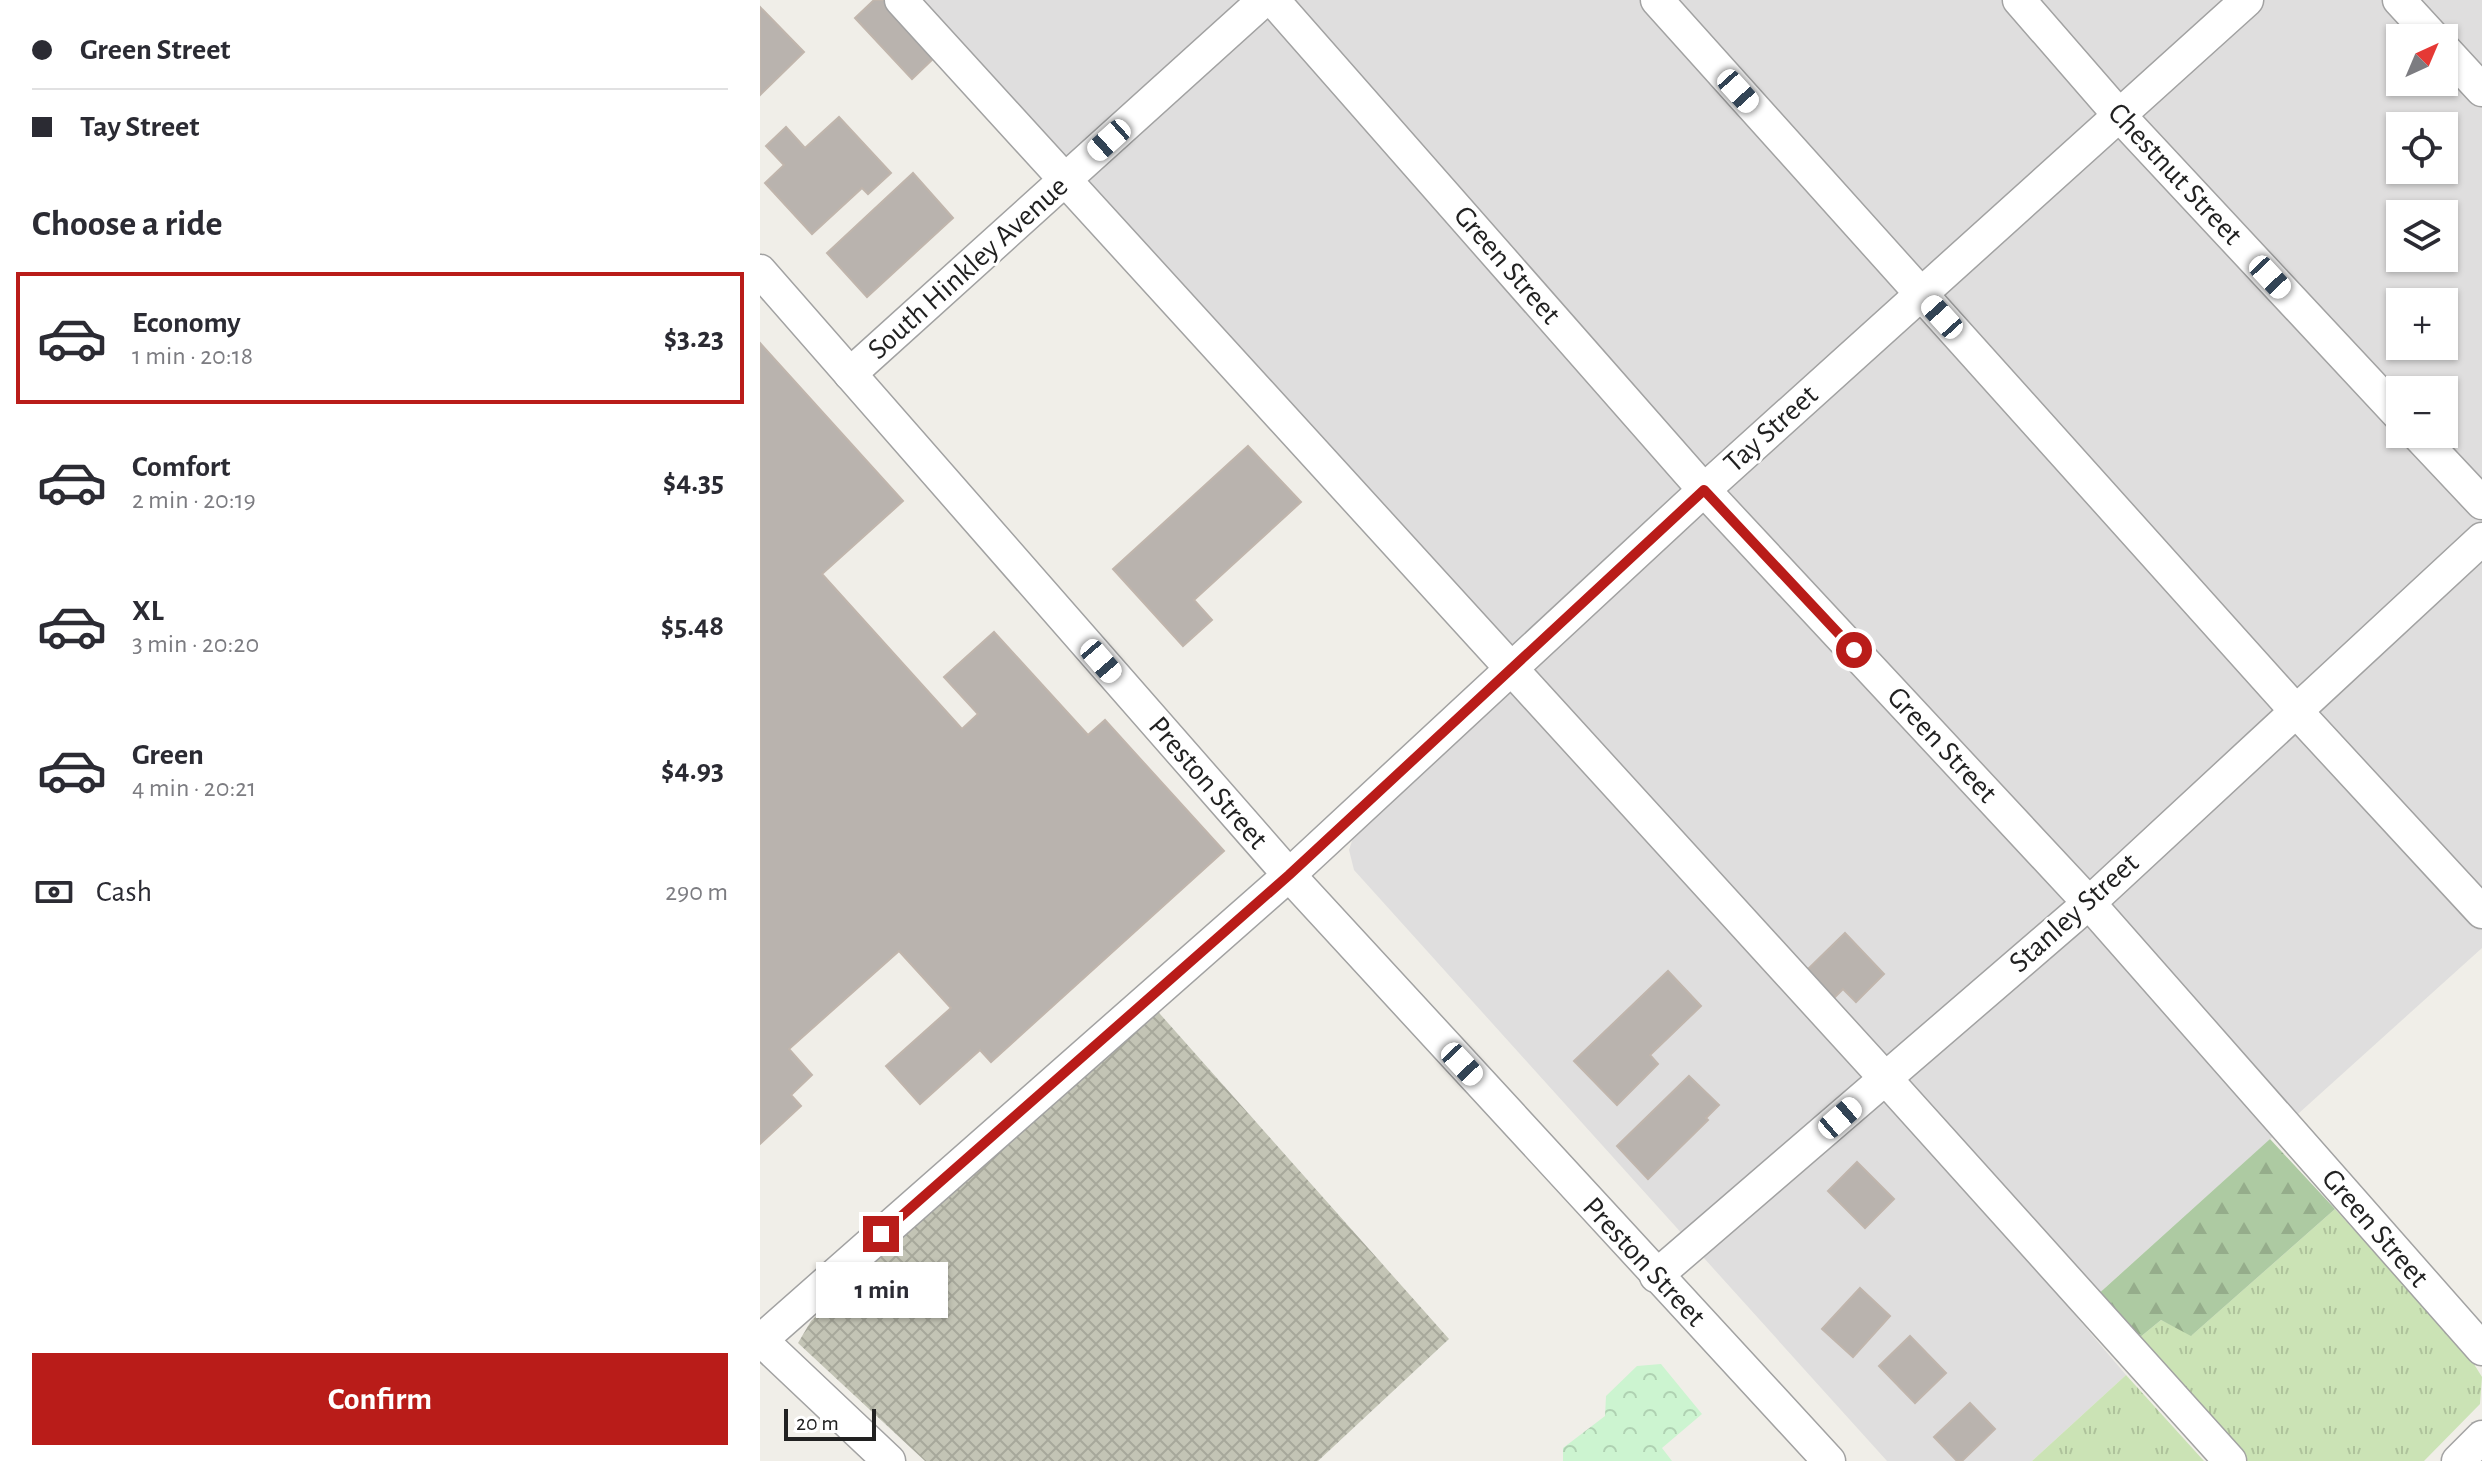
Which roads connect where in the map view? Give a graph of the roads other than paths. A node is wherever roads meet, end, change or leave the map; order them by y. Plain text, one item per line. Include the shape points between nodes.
1 (901, 0) edge
2 (1264, 0) edge
3 (1273, 0) edge
4 (1657, 0) edge
5 (2019, 0) edge
6 (2247, 0) edge
7 (2399, 0) edge
8 (2421, 24) edge
9 (2458, 64) edge
10 (2482, 90) edge
11 (2119, 115) junction
12 (1065, 180) junction
13 (760, 271) edge
14 (1921, 294) junction
15 (850, 374) junction
16 (2386, 401) edge
17 (2430, 448) edge
18 (1704, 490) junction
19 (2482, 503) edge
20 (2482, 539) edge
21 (1511, 669) junction
22 (2296, 711) junction
23 (1289, 875) junction
24 (2089, 903) junction
25 (2482, 912) edge
26 (1885, 1078) junction
27 (1656, 1276) junction
28 (760, 1340) edge
29 (2482, 1349) edge
30 (2482, 1437) edge
31 (889, 1461) edge
32 (1829, 1461) edge
33 (2230, 1461) edge
34 (2458, 1461) edge

1 - 12 street
2 - 12 street, South Hinkley Avenue
3 - 18 street, Green Street
4 - 14 street
5 - 11 street, Chestnut Street
6 - 11 street, Tay Street
7 - 8 street
9 - 10 street
11 - 14 street, Tay Street
11 - 16 street, Chestnut Street
12 - 15 street, South Hinkley Avenue
12 - 21 street
13 - 15 street, Preston Street
14 - 18 street, Tay Street
14 - 22 street
15 - 23 street, Preston Street
17 - 19 street
18 - 21 street, Tay Street
18 - 24 street, Green Street
20 - 22 street, Stanley Street
21 - 23 street, Tay Street
21 - 26 street
22 - 24 street, Stanley Street
22 - 25 street
23 - 27 street, Preston Street
23 - 28 street, Tay Street
24 - 26 street, Stanley Street
24 - 29 street, Green Street
26 - 27 street, Stanley Street
26 - 33 street
27 - 32 street, Preston Street
28 - 31 street
30 - 34 street

